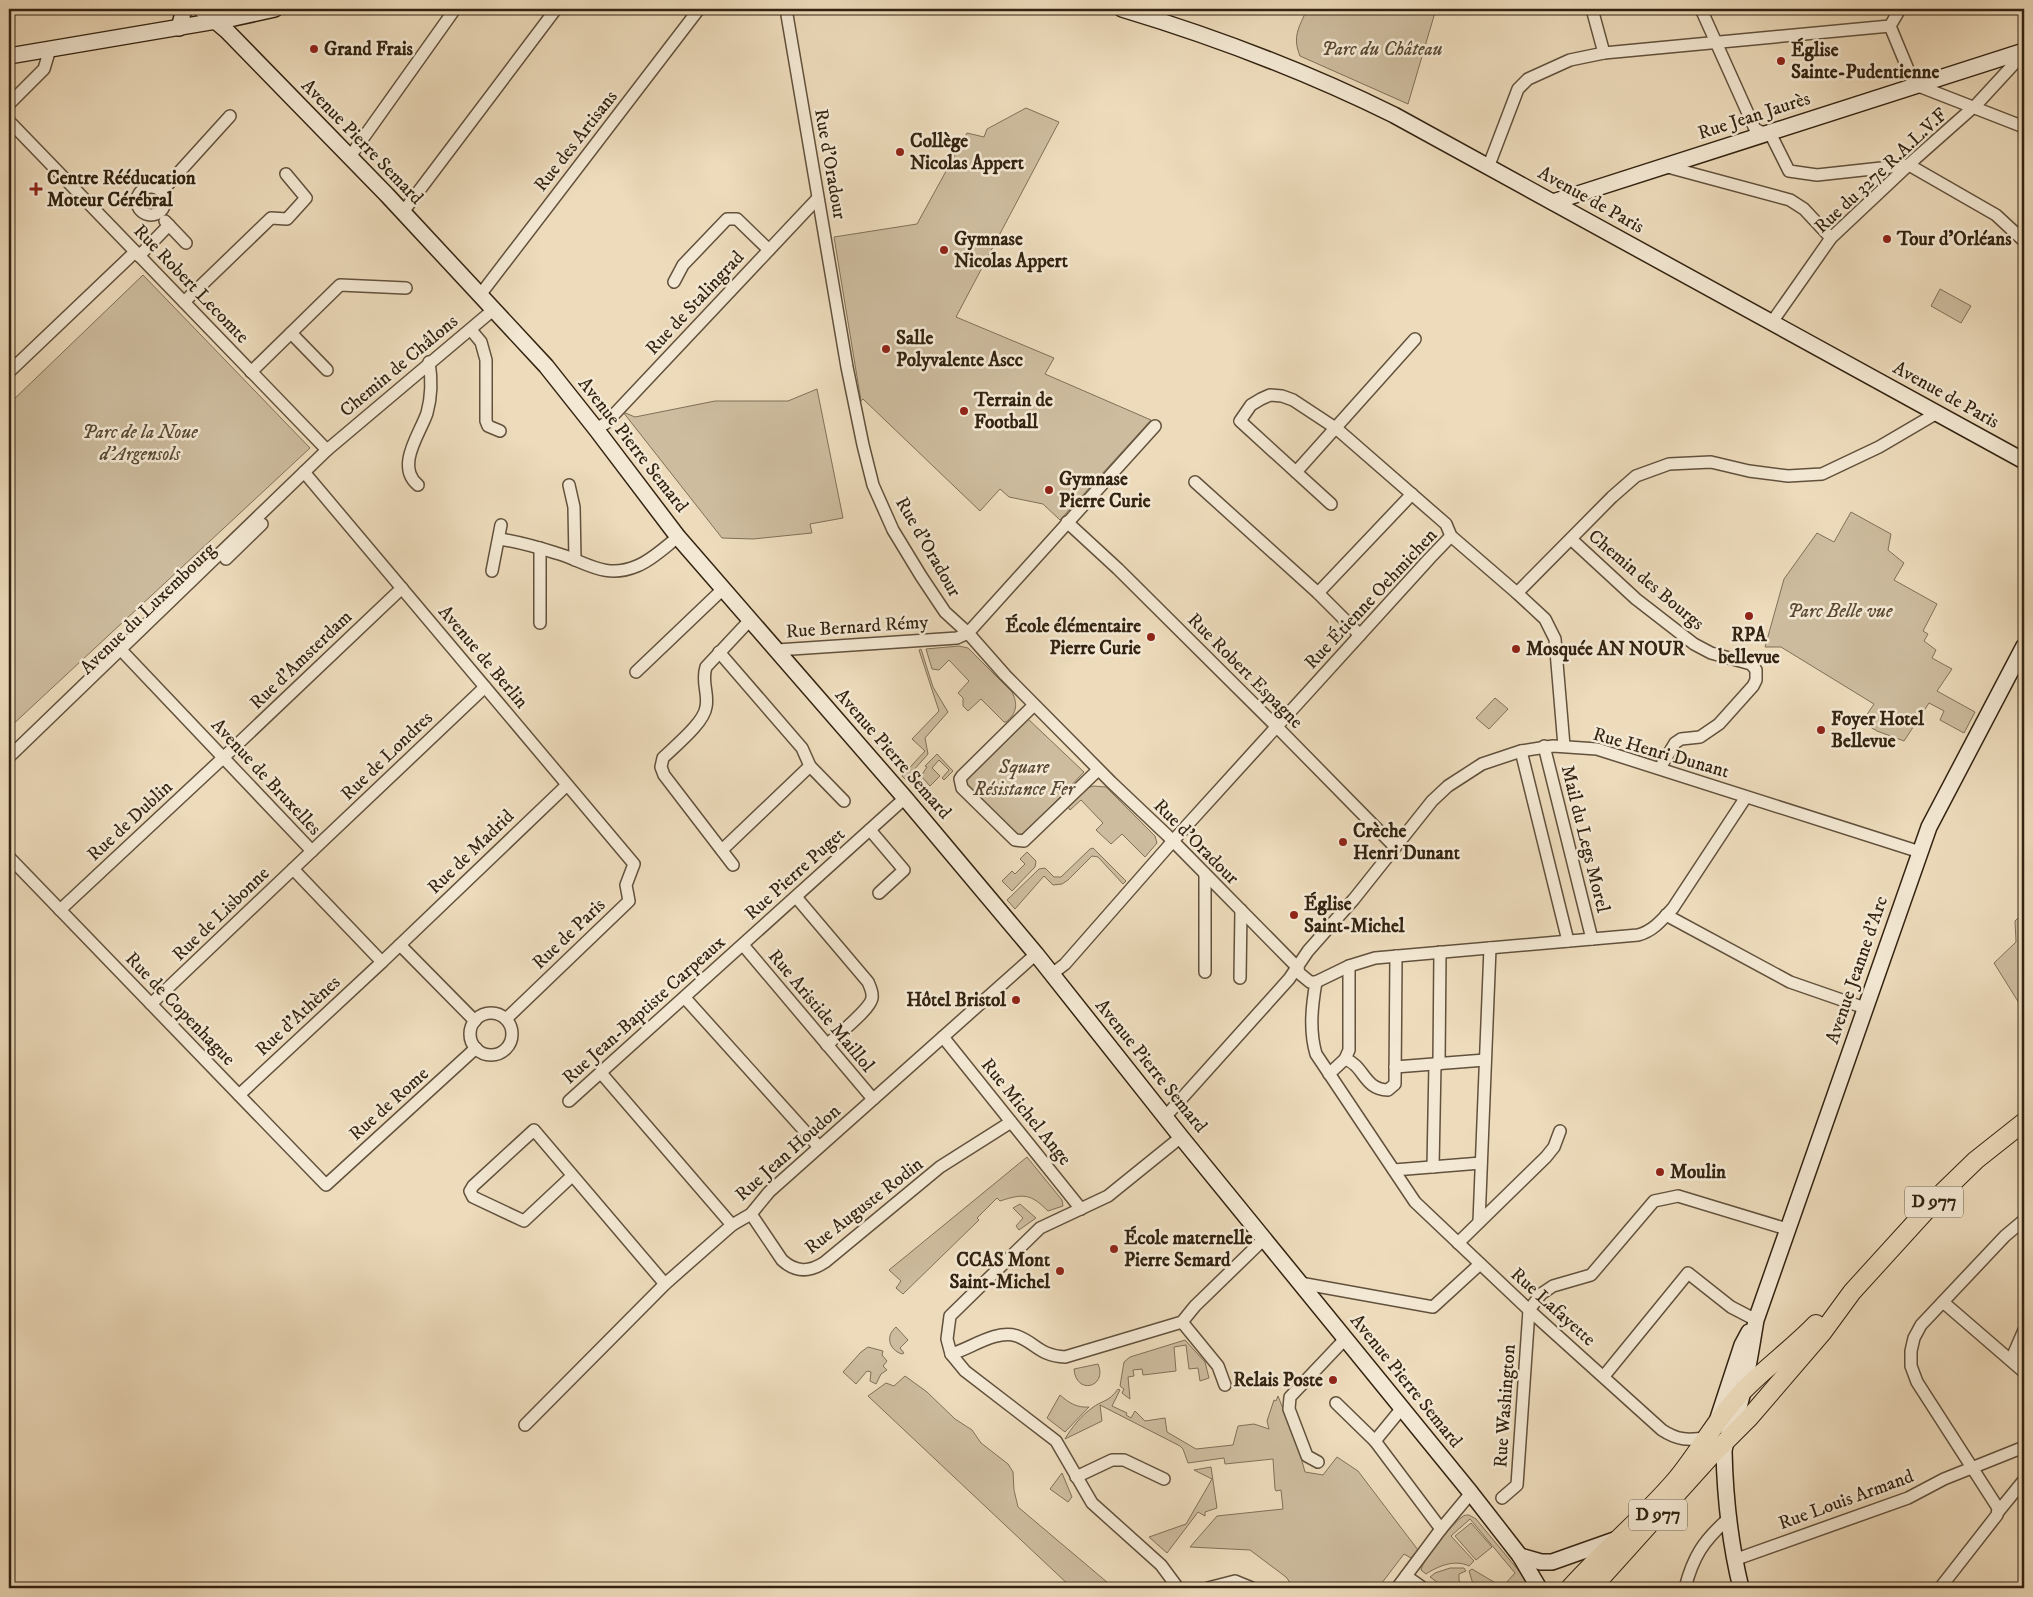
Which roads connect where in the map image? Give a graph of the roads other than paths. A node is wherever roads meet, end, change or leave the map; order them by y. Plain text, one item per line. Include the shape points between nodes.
1 (184, 9) edge
2 (201, 9) edge
3 (275, 9) edge
4 (455, 9) edge
5 (556, 9) edge
6 (699, 9) edge
7 (786, 9) edge
8 (1122, 9) edge
9 (1592, 9) edge
10 (1701, 9) edge
11 (1900, 9) edge
12 (251, 14) junction
13 (216, 21) junction
14 (1890, 26) junction
15 (179, 28) junction
16 (1717, 42) junction
17 (240, 45) junction
18 (50, 49) junction
19 (2024, 52) edge
20 (1604, 53) junction
21 (9, 56) edge
22 (1916, 85) junction
23 (9, 104) edge
24 (1973, 108) junction
25 (230, 116) dead end
26 (9, 121) edge
27 (2024, 127) edge
28 (1760, 132) junction
29 (349, 158) junction
30 (1489, 165) junction
31 (1909, 165) junction
32 (1664, 166) junction
33 (286, 174) dead end
34 (162, 191) junction
35 (817, 199) junction
36 (1553, 202) junction
37 (402, 212) junction
38 (159, 214) junction
39 (169, 225) junction
40 (1830, 238) junction
41 (2024, 241) edge
42 (186, 244) dead end
43 (769, 250) junction
44 (137, 254) junction
45 (674, 282) dead end
46 (406, 288) dead end
47 (480, 295) junction
48 (184, 302) junction
49 (493, 310) junction
50 (1772, 322) junction
51 (470, 330) junction
52 (291, 333) junction
53 (1415, 339) dead end
54 (429, 362) junction
55 (327, 370) dead end
56 (9, 372) edge
57 (251, 372) junction
58 (1937, 413) junction
59 (1155, 426) dead end
60 (596, 429) junction
61 (1337, 429) junction
62 (500, 431) dead end
63 (327, 450) junction
64 (2024, 461) edge
65 (304, 472) junction
66 (1296, 472) junction
67 (1195, 482) dead end
68 (418, 485) dead end
69 (569, 485) dead end
70 (1412, 494) junction
71 (1332, 504) dead end
72 (1067, 522) junction
73 (501, 525) dead end
74 (1451, 536) junction
75 (678, 537) junction
76 (500, 538) junction
77 (1571, 538) junction
78 (540, 548) junction
79 (575, 560) junction
80 (492, 571) dead end
81 (402, 588) junction
82 (723, 589) junction
83 (1318, 593) junction
84 (1517, 593) junction
85 (750, 620) junction
86 (540, 623) dead end
87 (968, 633) junction
88 (1360, 635) junction
89 (2024, 646) edge
90 (777, 650) junction
91 (719, 652) junction
92 (123, 653) junction
93 (636, 672) dead end
94 (485, 687) junction
95 (1034, 705) junction
96 (1277, 727) junction
97 (1544, 746) junction
98 (1564, 746) junction
99 (1521, 751) junction
100 (9, 757) edge
101 (224, 757) junction
102 (9, 765) edge
103 (810, 766) junction
104 (1660, 768) junction
105 (1098, 770) junction
106 (566, 785) junction
107 (1746, 797) junction
108 (904, 798) junction
109 (844, 801) dead end
110 (870, 830) junction
111 (1173, 841) junction
112 (1395, 847) junction
113 (722, 850) junction
114 (312, 851) junction
115 (1920, 852) junction
116 (9, 857) edge
117 (634, 864) joint
118 (733, 865) dead end
119 (292, 869) junction
120 (1205, 875) junction
121 (879, 893) dead end
122 (796, 897) junction
123 (60, 910) junction
124 (1241, 910) junction
125 (1666, 916) junction
126 (1592, 939) junction
127 (1568, 942) junction
128 (743, 945) junction
129 (400, 946) junction
130 (1490, 948) junction
131 (1440, 952) junction
132 (1036, 954) junction
133 (1396, 956) junction
134 (382, 962) junction
135 (1349, 966) junction
136 (1298, 968) junction
137 (1205, 972) dead end
138 (1052, 974) junction
139 (1240, 978) dead end
140 (1316, 982) junction
141 (684, 998) junction
142 (151, 1004) junction
143 (1865, 1008) junction
144 (506, 1019) junction
145 (475, 1021) junction
146 (943, 1037) junction
147 (827, 1045) junction
148 (476, 1048) junction
149 (1345, 1059) junction
150 (1485, 1060) junction
151 (1436, 1064) junction
152 (1395, 1067) junction
153 (601, 1073) junction
154 (1329, 1074) junction
155 (239, 1095) junction
156 (873, 1100) junction
157 (569, 1102) dead end
158 (1165, 1117) junction
159 (1011, 1122) junction
160 (2024, 1122) edge
161 (1560, 1131) dead end
162 (1181, 1137) junction
163 (819, 1148) junction
164 (1481, 1163) junction
165 (1433, 1167) junction
166 (1394, 1170) junction
167 (572, 1176) junction
168 (326, 1185) joint
169 (1081, 1209) junction
170 (751, 1214) junction
171 (2024, 1220) edge
172 (1479, 1222) junction
173 (732, 1225) junction
174 (1787, 1229) junction
175 (1265, 1238) junction
176 (1458, 1243) junction
177 (1480, 1264) junction
178 (1300, 1282) junction
179 (665, 1284) junction
180 (1852, 1292) junction
181 (1943, 1302) junction
182 (1529, 1310) junction
183 (1756, 1320) junction
184 (1182, 1322) junction
185 (2024, 1330) edge
186 (1346, 1338) junction
187 (951, 1354) junction
188 (1750, 1356) junction
189 (2011, 1360) junction
190 (1769, 1368) junction
191 (2024, 1372) edge
192 (1604, 1376) junction
193 (1225, 1385) dead end
194 (1735, 1389) junction
195 (1336, 1403) dead end
196 (1402, 1408) junction
197 (525, 1425) dead end
198 (1707, 1438) junction
199 (1375, 1441) junction
200 (1725, 1442) junction
201 (2024, 1447) edge
202 (1318, 1462) dead end
203 (1972, 1467) junction
204 (1076, 1477) junction
205 (1164, 1479) dead end
206 (2024, 1480) edge
207 (1471, 1493) junction
208 (1502, 1498) dead end
209 (1998, 1512) junction
210 (1728, 1519) junction
211 (1441, 1529) junction
212 (1617, 1539) junction
213 (1520, 1556) junction
214 (1734, 1560) junction
215 (1557, 1561) junction
216 (1406, 1576) junction
217 (1589, 1583) edge
218 (1539, 1587) edge
219 (1178, 1588) edge
220 (1208, 1588) edge
221 (1252, 1588) edge
222 (1397, 1588) edge
223 (1423, 1588) edge
224 (1570, 1588) edge
225 (1685, 1588) edge
226 (1741, 1588) edge
227 (1940, 1588) edge

1 - 15 main road
2 - 13 main road, Avenue Pierre Semard
3 - 12 main road
4 - 29 street
5 - 37 street
6 - 47 street, Rue des Artisans
7 - 35 street, Rue d'Oradour
8 - 30 main road, Avenue de Paris via 1244,50 1334,87
9 - 20 street
10 - 16 street
11 - 14 street
12 - 13 main road
12 - 17 main road via 243,26
13 - 15 main road
13 - 17 main road, Avenue Pierre Semard
14 - 16 street
14 - 22 street
15 - 18 main road
16 - 20 street
16 - 28 street
17 - 29 main road, Avenue Pierre Semard
18 - 21 main road
18 - 23 street via 44,69
19 - 22 main road, Rue Jean Jaurès
19 - 24 street, Rue du 327e R.A.L.V.F
20 - 30 street via 1570,60 1528,80 1518,89
22 - 24 street
22 - 28 main road, Rue Jean Jaurès
24 - 27 street
24 - 31 street, Rue du 327e R.A.L.V.F
25 - 34 street
26 - 44 street, Rue Robert Lecomte
28 - 31 street via 1772,137 1789,171 1817,176
28 - 32 main road, Rue Jean Jaurès
29 - 37 main road, Avenue Pierre Semard
30 - 36 main road, Avenue de Paris
31 - 40 street, Rue du 327e R.A.L.V.F
31 - 41 street via 1996,215
32 - 36 main road, Rue Jean Jaurès
32 - 40 street via 1790,200 1804,209
33 - 48 street via 306,198 287,219 271,218
34 - 38 street via 166,202
34 - 38 street via 152,186 141,190 136,200 140,211 151,216
35 - 43 street, Rue de Stalingrad
35 - 87 street, Rue d'Oradour via 847,367 873,485 921,576 945,612
36 - 50 main road, Avenue de Paris
37 - 47 main road, Avenue Pierre Semard
38 - 39 street
39 - 42 street
39 - 44 street
40 - 50 street, Rue du 327e R.A.L.V.F
43 - 45 street via 737,219 728,219 683,265
43 - 60 street, Rue de Stalingrad
44 - 48 street, Rue Robert Lecomte
44 - 56 street
46 - 52 street via 340,285
47 - 49 main road, Avenue Pierre Semard
48 - 57 street, Rue Robert Lecomte
49 - 51 street, Chemin de Châlons
49 - 60 main road, Avenue Pierre Semard via 546,366
50 - 58 main road, Avenue de Paris
51 - 54 street, Chemin de Châlons
51 - 62 street via 481,342 486,360 486,422
52 - 55 street
52 - 57 street
53 - 61 street
54 - 63 street, Chemin de Châlons
54 - 68 street via 431,395 409,461 409,474
57 - 63 street, Rue Robert Lecomte
58 - 64 main road, Avenue de Paris
58 - 77 street via 1879,447 1822,474 1788,476 1711,462 1669,464 1636,476
59 - 72 street
60 - 75 main road, Avenue Pierre Semard
61 - 66 street
61 - 66 street via 1282,396 1270,395 1251,405 1240,421
61 - 70 street
63 - 65 street, Avenue du Luxembourg
65 - 81 street, Avenue de Berlin
65 - 92 street, Avenue du Luxembourg
66 - 71 street
67 - 83 street
69 - 79 street via 574,507
70 - 74 street via 1446,524
70 - 83 street
72 - 87 street
72 - 96 street, Rue Robert Espagne
73 - 76 street
74 - 84 street, Rue Étienne Oehmichen
74 - 88 street, Rue Étienne Oehmichen
75 - 79 street via 643,564 627,569 596,569
75 - 82 main road, Avenue Pierre Semard
76 - 78 street
76 - 80 street
77 - 84 street
77 - 104 street, Chemin des Bourgs via 1614,580 1694,644 1754,666 1756,680 1719,724 1700,736 1675,743
78 - 79 street
78 - 86 street
81 - 94 street, Avenue de Berlin
81 - 101 street, Rue d'Amsterdam
82 - 85 main road, Avenue Pierre Semard
82 - 93 street
83 - 88 street
84 - 98 street, Rue Étienne Oehmichen via 1545,619 1555,639
85 - 90 main road, Avenue Pierre Semard
85 - 91 street
87 - 90 street, Rue Bernard Rémy via 957,638
87 - 95 street, Rue d'Oradour
88 - 96 street, Rue Étienne Oehmichen
89 - 115 main road, Avenue Jeanne d'Arc via 1929,827
90 - 108 main road, Avenue Pierre Semard
91 - 103 street via 802,748
91 - 113 street via 702,677 707,706 703,717 663,758 661,767
92 - 100 street, Avenue du Luxembourg
92 - 101 street, Avenue de Bruxelles
92 - 102 street, Avenue du Luxembourg
94 - 106 street, Avenue de Berlin
94 - 114 street, Rue de Londres
95 - 105 street, Rue d'Oradour
95 - 105 street via 962,776 962,788 1014,840 1021,842
96 - 111 street, Rue Étienne Oehmichen
96 - 112 street, Rue Robert Espagne
97 - 98 street, Rue Henri Dunant
97 - 99 street, Rue Henri Dunant
97 - 126 street, Mail du Legs Morel
98 - 104 street, Rue Henri Dunant via 1597,749
99 - 112 street, Rue Henri Dunant via 1482,764 1457,779 1432,801
99 - 127 street
101 - 114 street, Avenue de Bruxelles
101 - 123 street, Rue de Dublin
103 - 109 street
103 - 113 street
104 - 107 street, Rue Henri Dunant
105 - 111 street, Rue d'Oradour
106 - 117 street, Avenue de Berlin
106 - 129 street, Rue de Madrid
107 - 115 street, Rue Henri Dunant
107 - 125 street
108 - 110 street, Rue Pierre Puget
108 - 132 main road, Avenue Pierre Semard
110 - 121 street, Rue Pierre Puget via 904,870
110 - 122 street, Rue Pierre Puget
111 - 120 street, Rue d'Oradour
111 - 138 street, Rue Étienne Oehmichen via 1065,964
112 - 136 street, Rue Henri Dunant via 1308,951
113 - 118 street
114 - 119 street, Avenue de Bruxelles
115 - 143 main road, Avenue Jeanne d'Arc
116 - 123 street, Rue de Copenhague
117 - 144 street, Rue de Paris via 626,885 630,900
119 - 134 street
119 - 142 street, Rue de Lisbonne
120 - 124 street, Rue d'Oradour
120 - 137 street
122 - 128 street, Rue Pierre Puget
122 - 147 street via 868,982 871,990 868,1007
123 - 142 street, Rue de Copenhague
124 - 136 street, Rue d'Oradour
124 - 139 street
125 - 126 street via 1645,933
125 - 143 street via 1790,982
126 - 127 street
127 - 130 street
128 - 141 street, Rue Jean-Baptiste Carpeaux
128 - 147 street, Rue Aristide Maillol
129 - 134 street
129 - 145 street
130 - 131 street
130 - 150 street
131 - 133 street
131 - 151 street
132 - 138 main road, Avenue Pierre Semard
132 - 146 street, Rue Jean Houdon
133 - 135 street
133 - 152 street
134 - 155 street, Rue d'Athènes
135 - 140 street
135 - 149 street via 1349,1050
136 - 140 street, Rue d'Oradour via 1310,972
136 - 158 street, Rue Henri Dunant
138 - 158 main road, Avenue Pierre Semard
140 - 154 street, Rue Lafayette via 1312,1039 1316,1054
141 - 153 street, Rue Jean-Baptiste Carpeaux
141 - 163 street
142 - 155 street, Rue de Copenhague
143 - 174 main road, Avenue Jeanne d'Arc
144 - 145 street via 489,1013
144 - 148 street via 512,1036 504,1051 489,1055
145 - 148 street via 470,1035
146 - 156 street, Rue Jean Houdon
146 - 159 street, Rue Michel Ange
147 - 156 street, Rue Aristide Maillol
148 - 168 street, Rue de Rome
149 - 152 street via 1355,1062 1366,1080 1379,1090 1388,1090 1395,1084
149 - 154 street
150 - 151 street
150 - 164 street
151 - 152 street
151 - 165 street
153 - 157 street, Rue Jean-Baptiste Carpeaux
153 - 173 street
154 - 166 street, Rue Lafayette
155 - 168 street, Rue de Copenhague
156 - 163 street, Rue Jean Houdon
158 - 162 main road, Avenue Pierre Semard
159 - 169 street, Rue Michel Ange
159 - 170 street, Rue Auguste Rodin via 940,1168 825,1262 810,1270 798,1270 782,1260
160 - 180 main road, D 977 via 1949,1186
161 - 172 street via 1546,1157
162 - 169 street via 1108,1196
162 - 175 main road, Avenue Pierre Semard
163 - 170 street, Rue Jean Houdon via 769,1192
164 - 165 street
164 - 172 street
165 - 166 street
166 - 176 street, Rue Lafayette via 1415,1202
167 - 167 street via 524,1221 473,1197 470,1192 534,1130
167 - 179 street
169 - 187 street via 1040,1228 950,1316 947,1339
170 - 173 street, Rue Jean Houdon
171 - 181 street
172 - 176 street
173 - 179 street, Rue Jean Houdon
174 - 182 street via 1678,1196 1654,1201 1590,1275 1553,1286 1541,1294
174 - 183 main road, Avenue Jeanne d'Arc
175 - 178 main road, Avenue Pierre Semard
175 - 184 street
176 - 177 street, Rue Lafayette
177 - 178 street via 1434,1307
177 - 182 street, Rue Lafayette
178 - 186 main road, Avenue Pierre Semard
179 - 197 street, Rue Jean Houdon
180 - 190 main road, D 977
180 - 200 main road, D 977 via 1822,1333
181 - 189 street
181 - 203 street via 1917,1332 1911,1351 1911,1366 1917,1382
182 - 192 street, Rue Lafayette
182 - 208 street, Rue Washington via 1517,1485
183 - 188 main road, Avenue Jeanne d'Arc
183 - 192 street via 1731,1307 1688,1273
183 - 194 main road, Avenue Jeanne d'Arc via 1742,1345
184 - 187 street via 1066,1357 1055,1357 1017,1336 1005,1335
184 - 193 street via 1218,1366
185 - 189 street
186 - 196 main road, Avenue Pierre Semard
186 - 202 street via 1290,1397 1289,1409 1307,1456
187 - 204 street via 965,1371 1056,1441
188 - 190 main road
188 - 194 main road, Avenue Jeanne d'Arc
189 - 191 street
190 - 194 main road, D 977
192 - 198 street, Rue Lafayette via 1662,1430 1674,1437
194 - 198 main road, D 977
194 - 200 main road via 1736,1416
195 - 199 street
196 - 199 street
196 - 207 main road, Avenue Pierre Semard
198 - 212 main road, D 977 via 1674,1481
199 - 211 street
200 - 210 main road
200 - 217 main road, D 977
201 - 203 street, Rue Louis Armand
203 - 209 street
203 - 214 street, Rue Louis Armand via 1908,1498
204 - 205 street via 1112,1460 1124,1460
204 - 219 street via 1092,1503 1161,1565
206 - 209 street
207 - 211 street
207 - 213 main road, Avenue Pierre Semard
209 - 227 street
210 - 214 main road
210 - 225 street via 1696,1552
211 - 216 street
212 - 215 main road
212 - 217 main road, D 977
213 - 215 main road via 1541,1562
213 - 218 main road, Avenue Pierre Semard
214 - 226 main road
215 - 217 main road via 1577,1565
215 - 218 main road, Avenue Pierre Semard via 1542,1572
216 - 222 street
216 - 223 street
217 - 224 main road, D 977
220 - 221 street via 1235,1581

